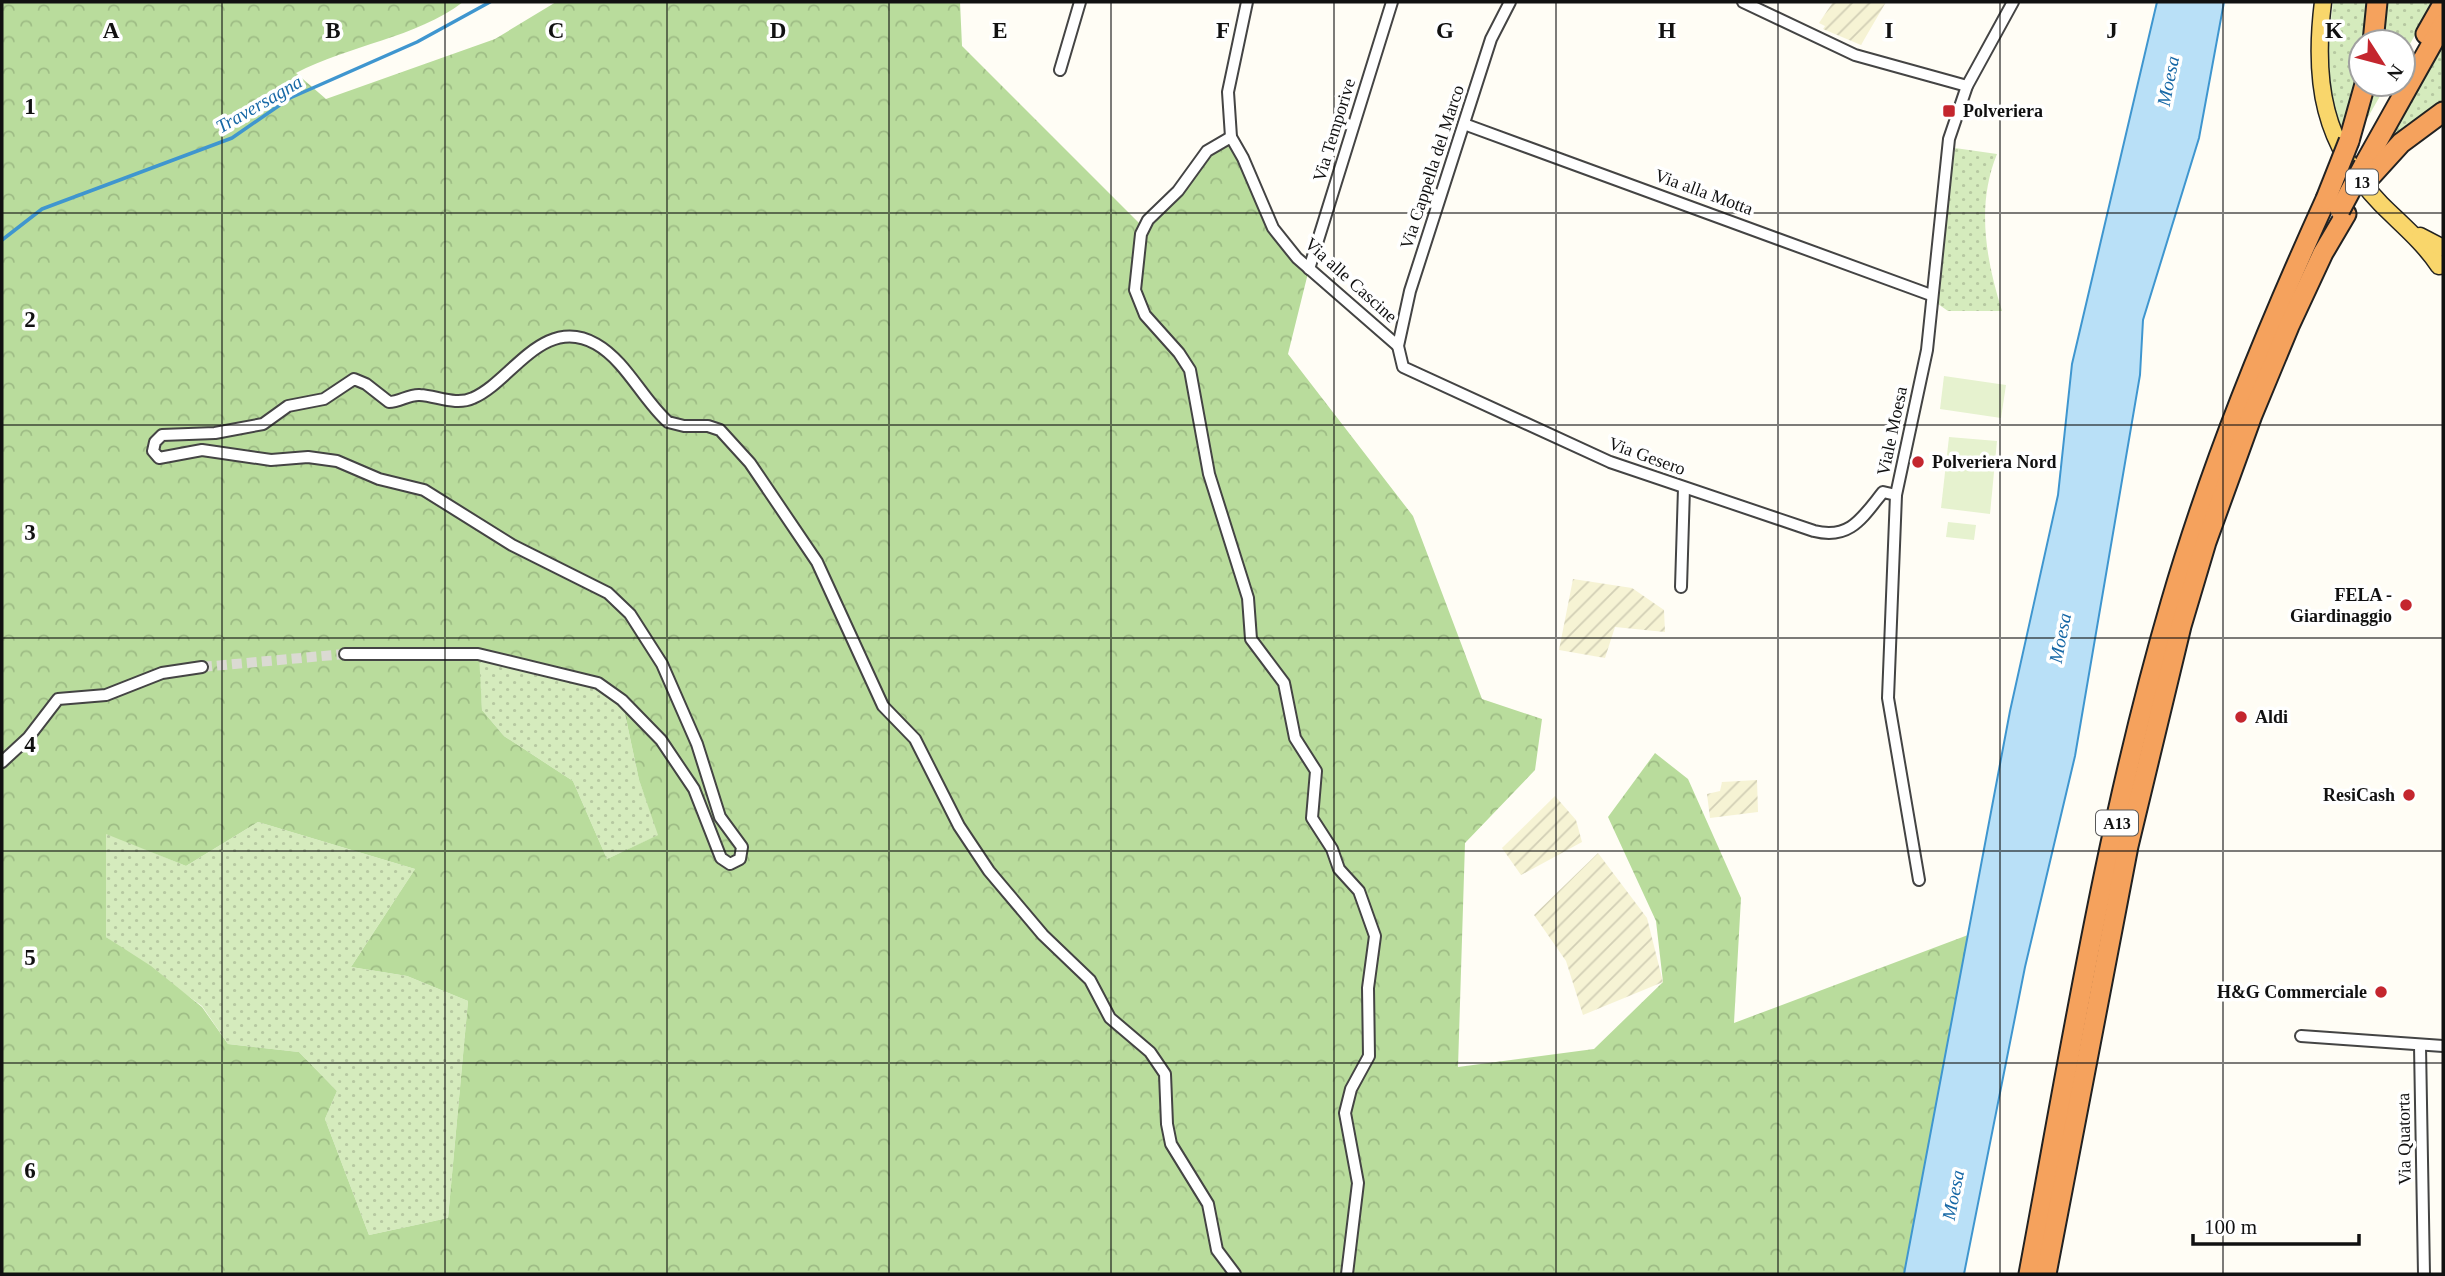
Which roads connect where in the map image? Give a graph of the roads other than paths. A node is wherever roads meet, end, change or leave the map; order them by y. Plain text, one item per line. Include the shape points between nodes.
1 (1080, 2) edge
2 (1247, 2) edge
3 (1392, 2) edge
4 (1510, 2) edge
5 (1743, 2) edge
6 (2013, 2) edge
7 (2323, 2) edge
8 (2377, 2) edge
9 (2443, 4) edge
10 (2443, 24) edge
11 (2374, 28) edge
12 (2417, 50) edge
13 (1060, 70) dead end
14 (1967, 86) junction
15 (2364, 98) edge
16 (2390, 98) edge
17 (2443, 112) edge
18 (1464, 124) junction
19 (1231, 137) junction
20 (2360, 159) junction
21 (2336, 207) junction
22 (2412, 232) junction
23 (2443, 248) edge
24 (2442, 268) edge
25 (1309, 269) junction
26 (1931, 295) junction
27 (1398, 346) junction
28 (1684, 488) junction
29 (1896, 495) junction
30 (1681, 587) dead end
31 (345, 654) tunnel mouth
32 (202, 667) tunnel mouth
33 (2, 762) edge
34 (1919, 880) dead end
35 (2301, 1035) dead end
36 (2420, 1046) junction
37 (2443, 1046) edge
38 (1235, 1274) edge
39 (1347, 1274) edge
40 (2029, 1274) edge
41 (2046, 1274) edge
42 (2424, 1274) edge

1 - 13 street
2 - 19 street, Via alle Cascine via 1228,92
3 - 25 street, Via Temporive
4 - 18 street, Via Cappella del Marco via 1491,39
5 - 14 street via 1855,55
6 - 14 street, Viale Moesa
7 - 22 main road, 13 via 2321,78 2332,132 2362,183
8 - 11 highway
9 - 12 highway
10 - 20 highway, A13
14 - 26 street, Viale Moesa via 1944,162
15 - 20 highway, A13
16 - 20 highway, A13
17 - 20 highway, A13 via 2401,143
18 - 26 street, Via alla Motta
18 - 27 street, Via Cappella del Marco via 1410,291
19 - 25 street, Via alle Cascine via 1273,228
19 - 39 street via 1208,151 1178,191 1148,220 1141,234 1135,290 1145,315 1190,370 1209,474 1248,598 1251,639 1284,683 1294,738 1318,778 1312,818 1339,869 1359,891 1375,936 1368,988 1369,1056 1351,1089 1345,1113 1358,1183
20 - 21 highway, A13
21 - 40 highway, A13 via 2301,261 2256,359 2188,545 2155,659 2113,840
21 - 41 highway, A13 via 2323,253 2236,458 2171,659 2120,884
22 - 23 main road, 13
22 - 24 main road, 13
25 - 27 street, Via alle Cascine
26 - 29 street, Viale Moesa via 1927,350
27 - 28 street, Via Gesero via 1403,367 1411,374 1610,462
28 - 29 street, Via Gesero via 1829,535 1854,525 1883,492
28 - 30 street
29 - 34 street, Viale Moesa via 1888,698
31 - 38 street via 478,654 598,683 661,740 694,789 721,858 730,864 740,859 742,847 720,817 697,744 662,664 631,614 608,593 512,545 424,490 379,479 337,461 308,457 271,460 202,450 164,459 153,451 162,435 215,433 263,424 288,406 324,399 354,379 389,402 415,395 449,401 472,399 526,353 569,339 597,345 668,422 720,430 750,463 817,562 883,706 915,739 959,826 989,871 1043,935 1090,980 1110,1018 1150,1052 1165,1074 1171,1144 1208,1204 1217,1250
32 - 33 street via 162,673 106,695 58,699
35 - 36 street
36 - 37 street
36 - 42 street, Via Quatorta

